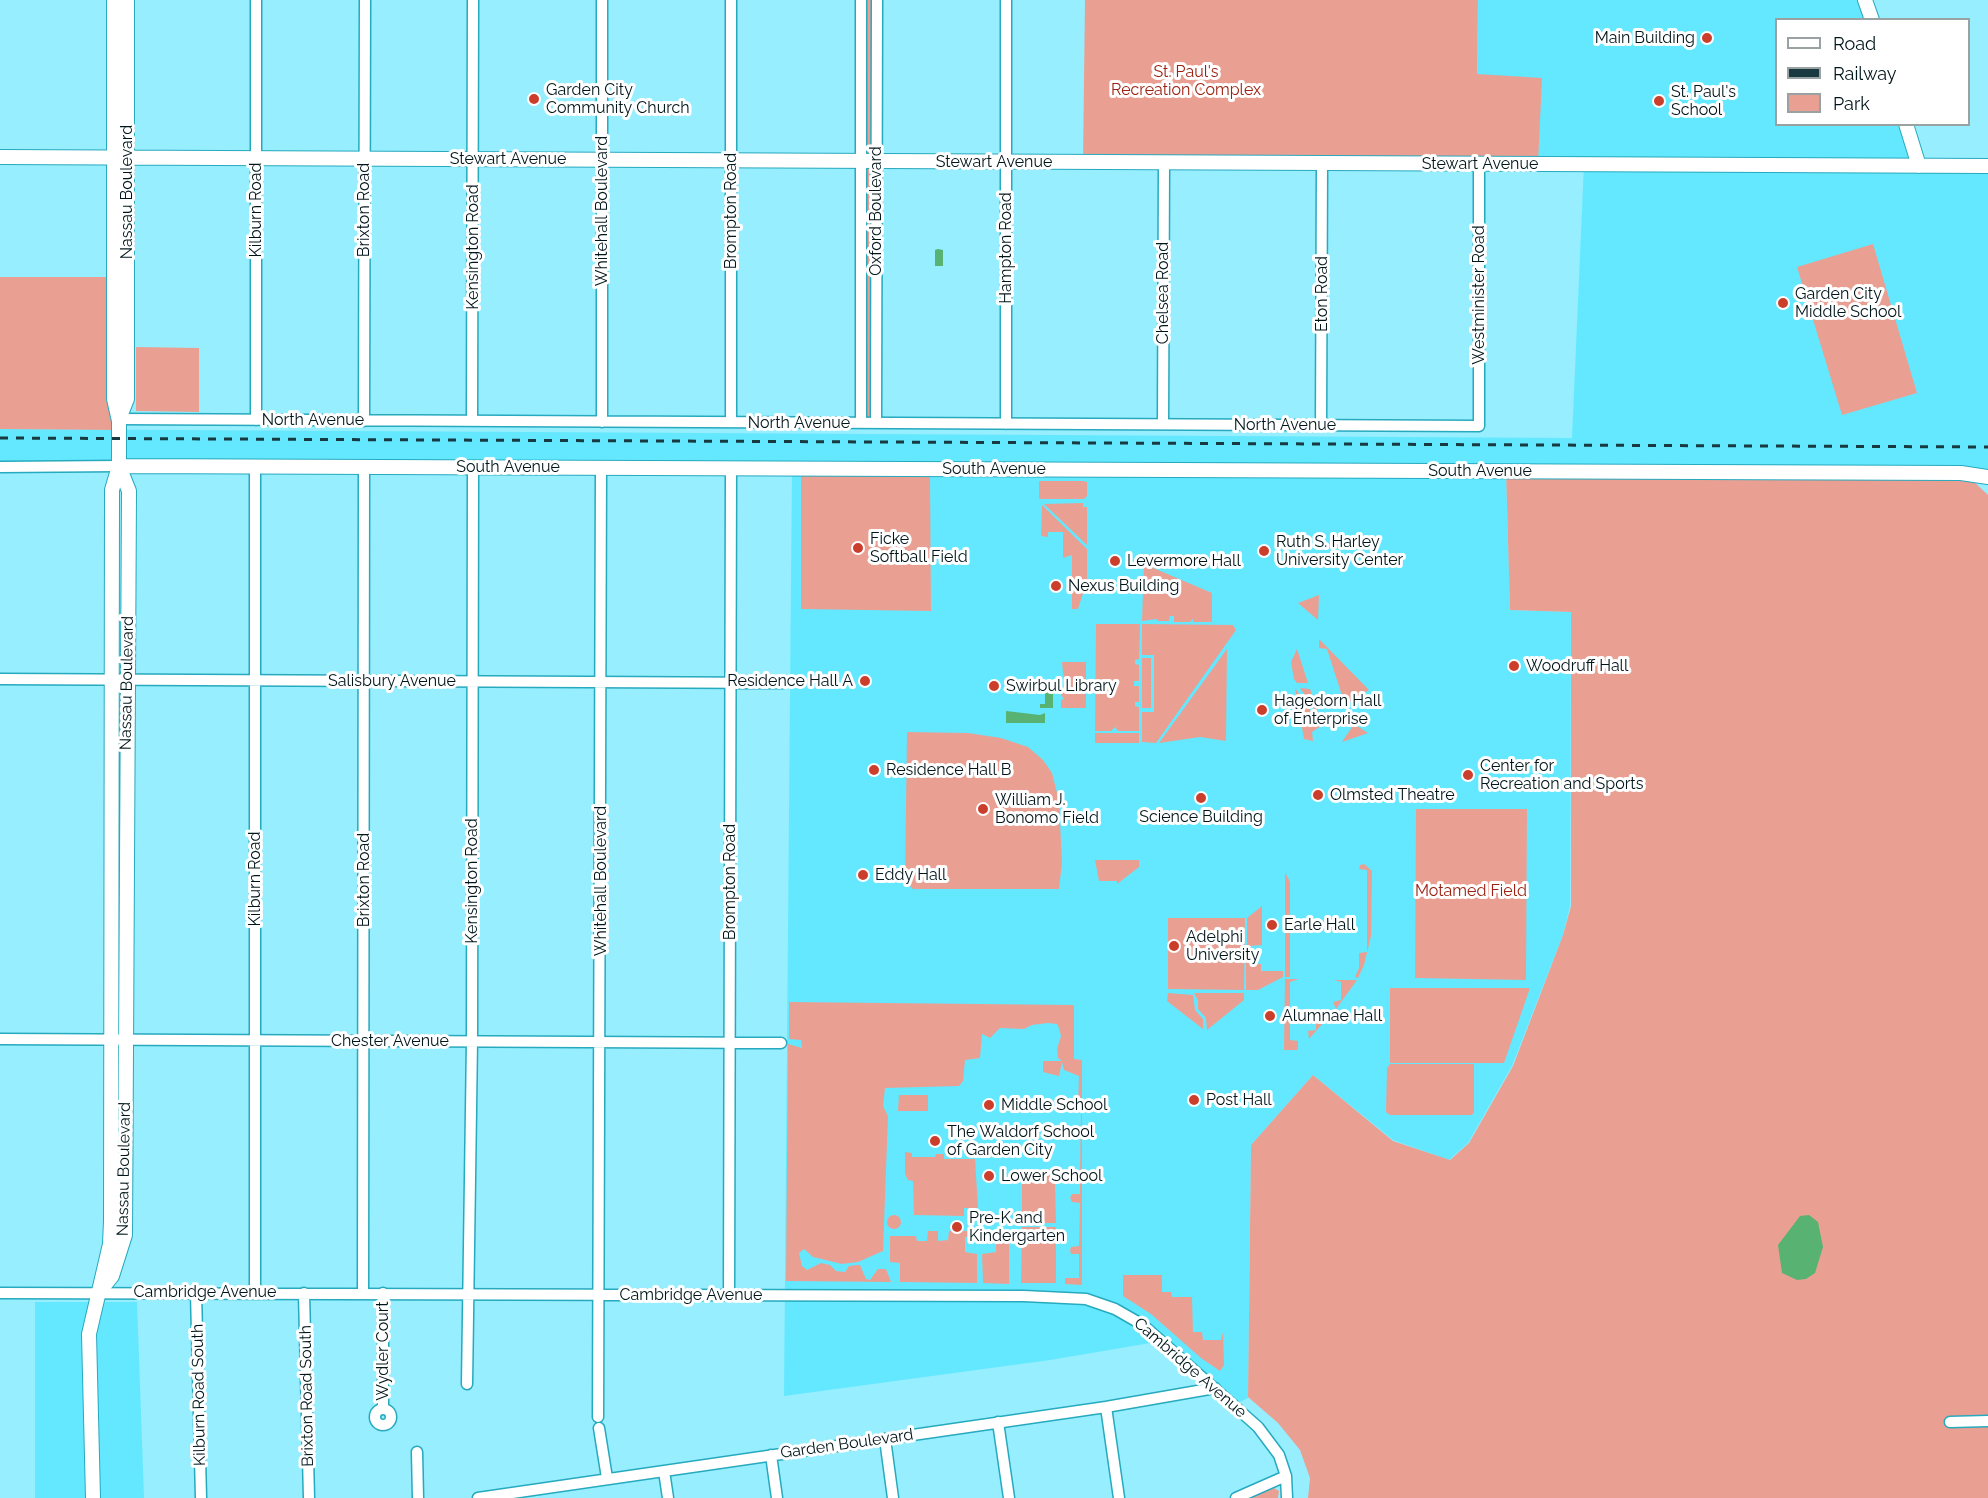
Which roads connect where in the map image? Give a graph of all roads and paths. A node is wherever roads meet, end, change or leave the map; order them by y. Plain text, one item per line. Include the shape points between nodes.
1 (114, 0) edge
2 (127, 0) edge
3 (256, 0) edge
4 (365, 0) edge
5 (473, 0) edge
6 (602, 0) edge
7 (731, 0) edge
8 (861, 0) edge
9 (877, 0) edge
10 (1006, 0) edge
11 (1866, 0) edge
12 (1871, 18) edge
13 (861, 28) junction
14 (877, 29) junction
15 (1907, 126) edge
16 (0, 157) edge
17 (120, 158) junction
18 (256, 158) junction
19 (364, 159) junction
20 (473, 159) junction
21 (602, 160) junction
22 (731, 160) junction
23 (861, 161) junction
24 (876, 161) junction
25 (1006, 162) junction
26 (1164, 162) junction
27 (1322, 163) junction
28 (1479, 164) junction
29 (1919, 166) junction
30 (1988, 166) edge
31 (861, 296) junction
32 (876, 296) junction
33 (119, 419) junction
34 (256, 420) junction
35 (364, 421) junction
36 (472, 421) junction
37 (602, 422) junction
38 (731, 422) junction
39 (861, 423) junction
40 (876, 423) junction
41 (1006, 424) junction
42 (1163, 424) junction
43 (1321, 425) junction
44 (1479, 426) joint
45 (119, 466) junction
46 (255, 466) junction
47 (364, 466) junction
48 (0, 467) edge
49 (473, 467) junction
50 (602, 467) junction
51 (731, 468) junction
52 (1988, 477) edge
53 (0, 679) edge
54 (111, 680) junction
55 (126, 680) junction
56 (255, 680) junction
57 (364, 681) junction
58 (472, 681) junction
59 (601, 682) junction
60 (730, 682) junction
61 (783, 682) dead end
62 (0, 1039) edge
63 (118, 1039) junction
64 (255, 1040) junction
65 (363, 1041) junction
66 (472, 1041) junction
67 (601, 1042) junction
68 (730, 1043) junction
69 (781, 1043) dead end
70 (99, 1292) junction
71 (196, 1292) junction
72 (0, 1293) edge
73 (255, 1293) junction
74 (304, 1293) junction
75 (363, 1293) junction
76 (383, 1293) junction
77 (600, 1294) junction
78 (470, 1295) junction
79 (729, 1295) junction
80 (467, 1384) dead end
81 (1215, 1388) junction
82 (1106, 1407) junction
83 (383, 1409) dead end
84 (1988, 1421) edge
85 (998, 1422) junction
86 (1950, 1422) dead end
87 (885, 1439) junction
88 (417, 1452) dead end
89 (771, 1455) junction
90 (664, 1471) junction
91 (1286, 1476) junction
92 (607, 1478) junction
93 (557, 1492) edge
94 (93, 1498) edge
95 (201, 1498) edge
96 (309, 1498) edge
97 (418, 1498) edge
98 (478, 1498) edge
99 (668, 1498) edge
100 (777, 1498) edge
101 (893, 1498) edge
102 (1009, 1498) edge
103 (1119, 1498) edge
104 (1236, 1498) edge
105 (1287, 1498) edge

1 - 17 main road, Nassau Boulevard
2 - 17 main road, Nassau Boulevard
3 - 18 street, Kilburn Road
4 - 19 street, Brixton Road
5 - 20 street, Kensington Road
6 - 21 street, Whitehall Boulevard
7 - 22 street, Brompton Road
8 - 13 street, Oxford Boulevard
9 - 14 street, Oxford Boulevard
10 - 25 street, Hampton Road
11 - 12 main road
13 - 14 street
13 - 23 street, Oxford Boulevard
14 - 24 street, Oxford Boulevard
15 - 29 main road
16 - 17 main road, Stewart Avenue
17 - 18 main road, Stewart Avenue
17 - 33 main road, Nassau Boulevard via 114,399
18 - 19 main road, Stewart Avenue
18 - 34 street, Kilburn Road
19 - 20 main road, Stewart Avenue
19 - 35 street, Brixton Road
20 - 21 main road, Stewart Avenue
20 - 36 street, Kensington Road
21 - 22 main road, Stewart Avenue
21 - 37 street, Whitehall Boulevard
22 - 23 main road, Stewart Avenue
22 - 38 street, Brompton Road
23 - 24 main road, Stewart Avenue
23 - 31 street, Oxford Boulevard
24 - 25 main road, Stewart Avenue
24 - 32 street, Oxford Boulevard
25 - 26 main road, Stewart Avenue
25 - 41 street, Hampton Road
26 - 27 main road, Stewart Avenue
26 - 42 street, Chelsea Road
27 - 28 main road, Stewart Avenue
27 - 43 street, Eton Road
28 - 29 main road, Stewart Avenue
28 - 44 street, Westminister Road
29 - 30 main road, Stewart Avenue
31 - 32 street
31 - 39 street, Oxford Boulevard
32 - 40 street, Oxford Boulevard
33 - 34 street, North Avenue
33 - 45 main road, Nassau Boulevard
34 - 35 street, North Avenue
35 - 36 street, North Avenue
36 - 37 street, North Avenue
37 - 38 street, North Avenue
38 - 39 street, North Avenue
39 - 40 street, North Avenue
40 - 41 street, North Avenue
41 - 42 street, North Avenue
42 - 43 street, North Avenue
43 - 44 street, North Avenue
45 - 46 main road, South Avenue
45 - 48 street, South Avenue
45 - 54 main road, Nassau Boulevard via 112,490
45 - 55 main road, Nassau Boulevard via 129,491
46 - 47 main road, South Avenue
46 - 56 street, Kilburn Road
47 - 49 main road, South Avenue
47 - 57 street, Brixton Road
49 - 50 main road, South Avenue
49 - 58 street, Kensington Road
50 - 51 main road, South Avenue
50 - 59 street, Whitehall Boulevard
51 - 52 main road, South Avenue via 1961,473
51 - 60 street, Brompton Road
53 - 54 street, Salisbury Avenue
54 - 55 street, Salisbury Avenue
54 - 63 main road, Nassau Boulevard
55 - 56 street, Salisbury Avenue
55 - 63 main road, Nassau Boulevard
56 - 57 street, Salisbury Avenue
56 - 64 street, Kilburn Road
57 - 58 street, Salisbury Avenue
57 - 65 street, Brixton Road
58 - 59 street, Salisbury Avenue
58 - 66 street, Kensington Road
59 - 60 street, Salisbury Avenue
59 - 67 street, Whitehall Boulevard
60 - 61 street, Salisbury Avenue
60 - 68 street, Brompton Road
62 - 63 street, Chester Avenue
63 - 64 street, Chester Avenue
63 - 70 main road, Nassau Boulevard via 111,1233
64 - 65 street, Chester Avenue
64 - 73 street, Kilburn Road
65 - 66 street, Chester Avenue
65 - 75 street, Brixton Road
66 - 67 street, Chester Avenue
66 - 78 street, Kensington Road
67 - 68 street, Chester Avenue
67 - 77 street, Whitehall Boulevard
68 - 69 street, Chester Avenue
68 - 79 street, Brompton Road
70 - 71 street, Cambridge Avenue
70 - 72 street, Cambridge Avenue
70 - 94 main road, Nassau Boulevard via 89,1334
71 - 73 street, Cambridge Avenue
71 - 95 street, Kilburn Road South
73 - 74 street, Cambridge Avenue
74 - 75 street, Cambridge Avenue
74 - 96 street, Brixton Road South
75 - 76 street, Cambridge Avenue
76 - 78 street, Cambridge Avenue
76 - 83 street, Wydler Court
77 - 78 street, Cambridge Avenue
77 - 79 street, Cambridge Avenue
77 - 92 street, Whitehall Boulevard via 599,1423
78 - 80 street, Kensington Road
79 - 81 street, Cambridge Avenue via 1086,1299 1143,1325
81 - 82 street, Garden Boulevard
81 - 91 street, Cambridge Avenue via 1268,1438
82 - 85 street, Garden Boulevard
82 - 103 street
84 - 86 street
85 - 87 street, Garden Boulevard
85 - 102 street
87 - 89 street, Garden Boulevard
87 - 101 street
88 - 97 street
89 - 90 street, Garden Boulevard
89 - 100 street
90 - 92 street, Garden Boulevard
90 - 99 street
91 - 104 street
91 - 105 street, Cambridge Avenue
92 - 93 street, Garden Boulevard
93 - 98 street, Garden Boulevard

